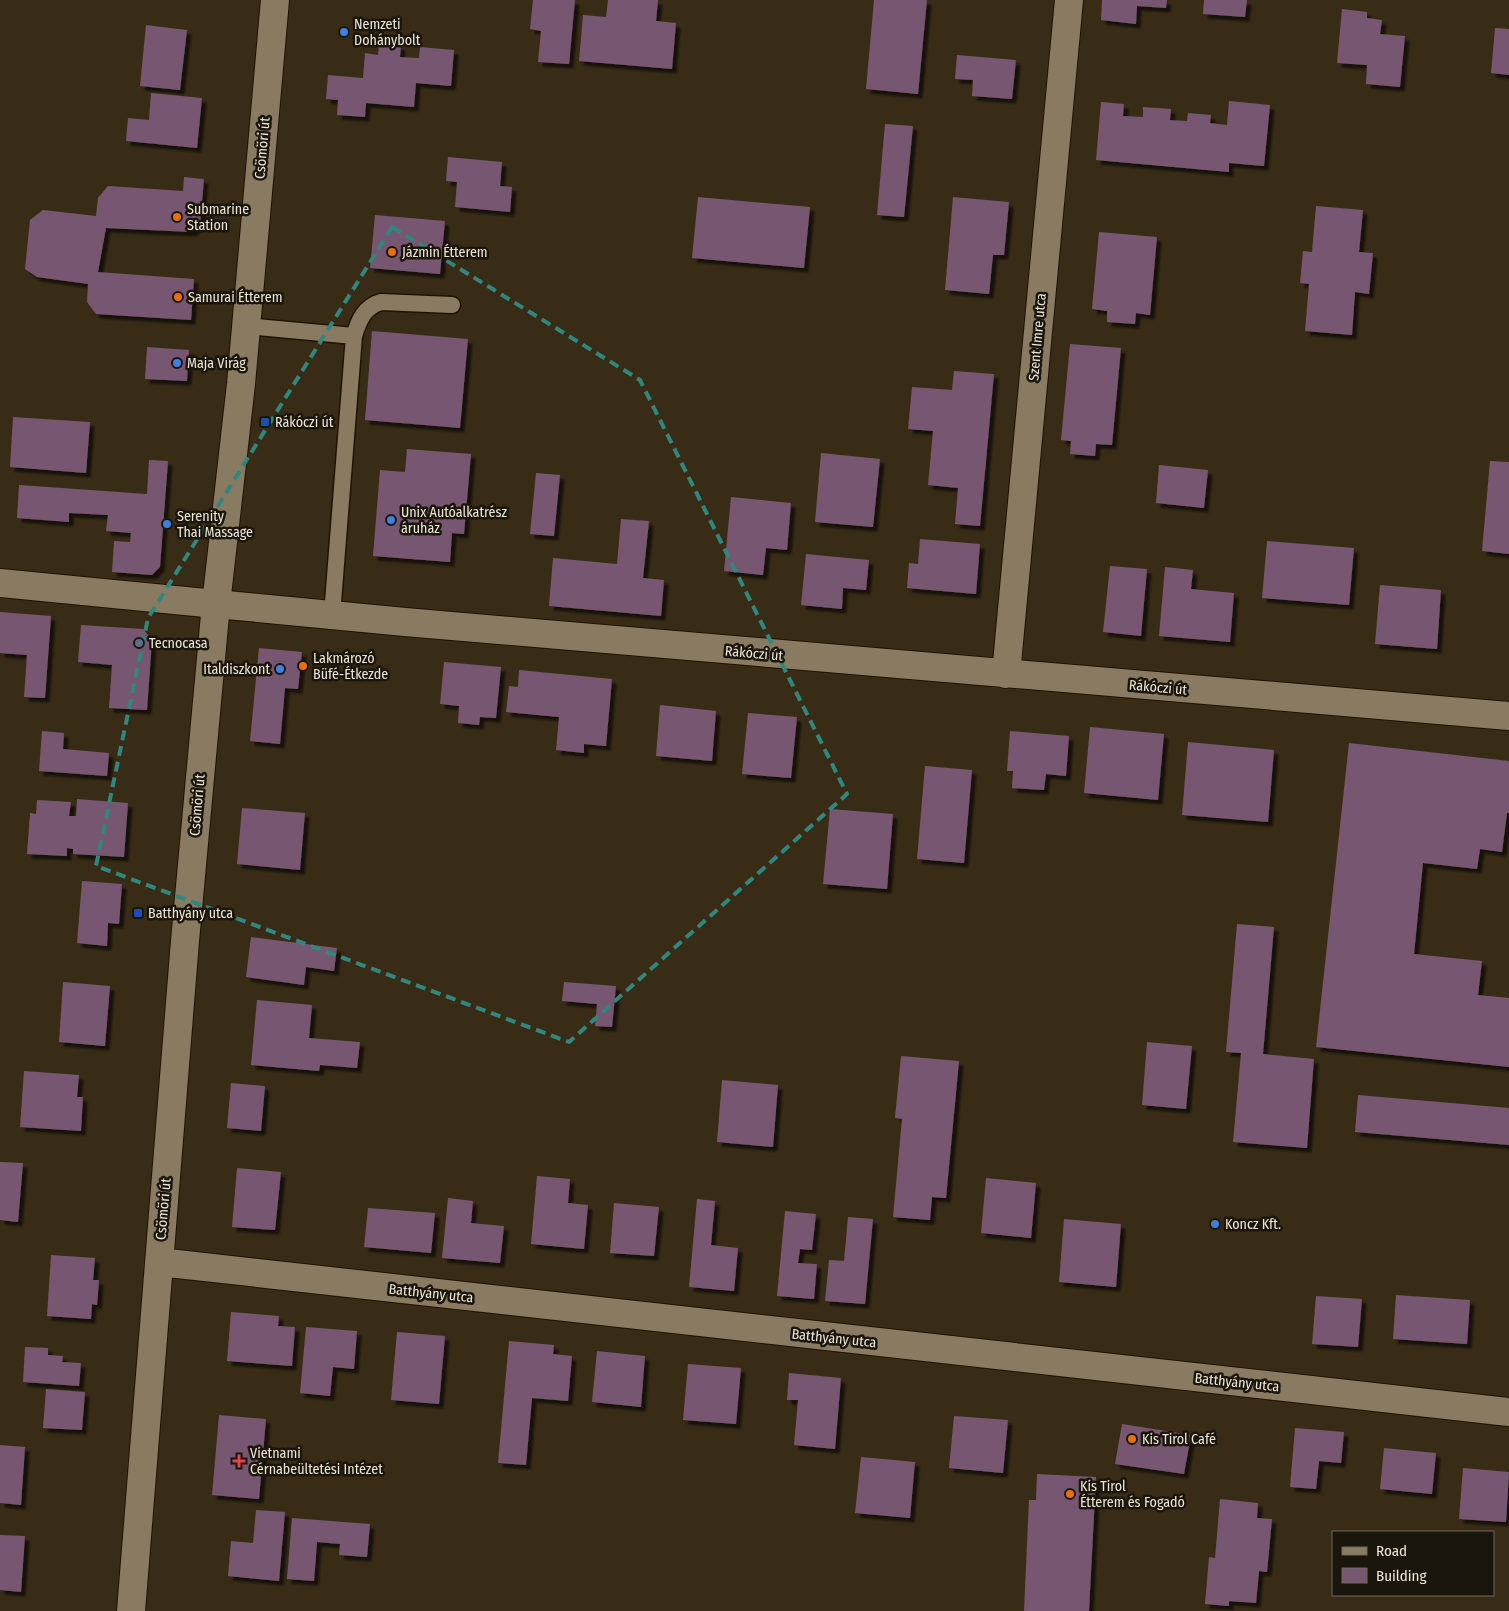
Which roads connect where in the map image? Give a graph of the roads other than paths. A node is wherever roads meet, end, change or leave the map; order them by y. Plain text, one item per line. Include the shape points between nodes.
1 (275, 0) edge
2 (1069, 0) edge
3 (452, 305) dead end
4 (246, 326) junction
5 (354, 336) junction
6 (0, 583) edge
7 (216, 604) junction
8 (332, 614) junction
9 (1006, 674) junction
10 (1509, 716) edge
11 (159, 1262) junction
12 (1509, 1412) edge
13 (131, 1611) edge

1 - 4 street, Csömöri út
2 - 9 street, Szent Imre utca
3 - 5 lane via 372,304 360,317
4 - 5 lane
4 - 7 street, Csömöri út
5 - 8 lane
6 - 7 street, Rákóczi út
7 - 8 street, Rákóczi út
7 - 11 street, Csömöri út
8 - 9 street, Rákóczi út
9 - 10 street, Rákóczi út
11 - 12 street, Batthyány utca
11 - 13 street, Csömöri út

